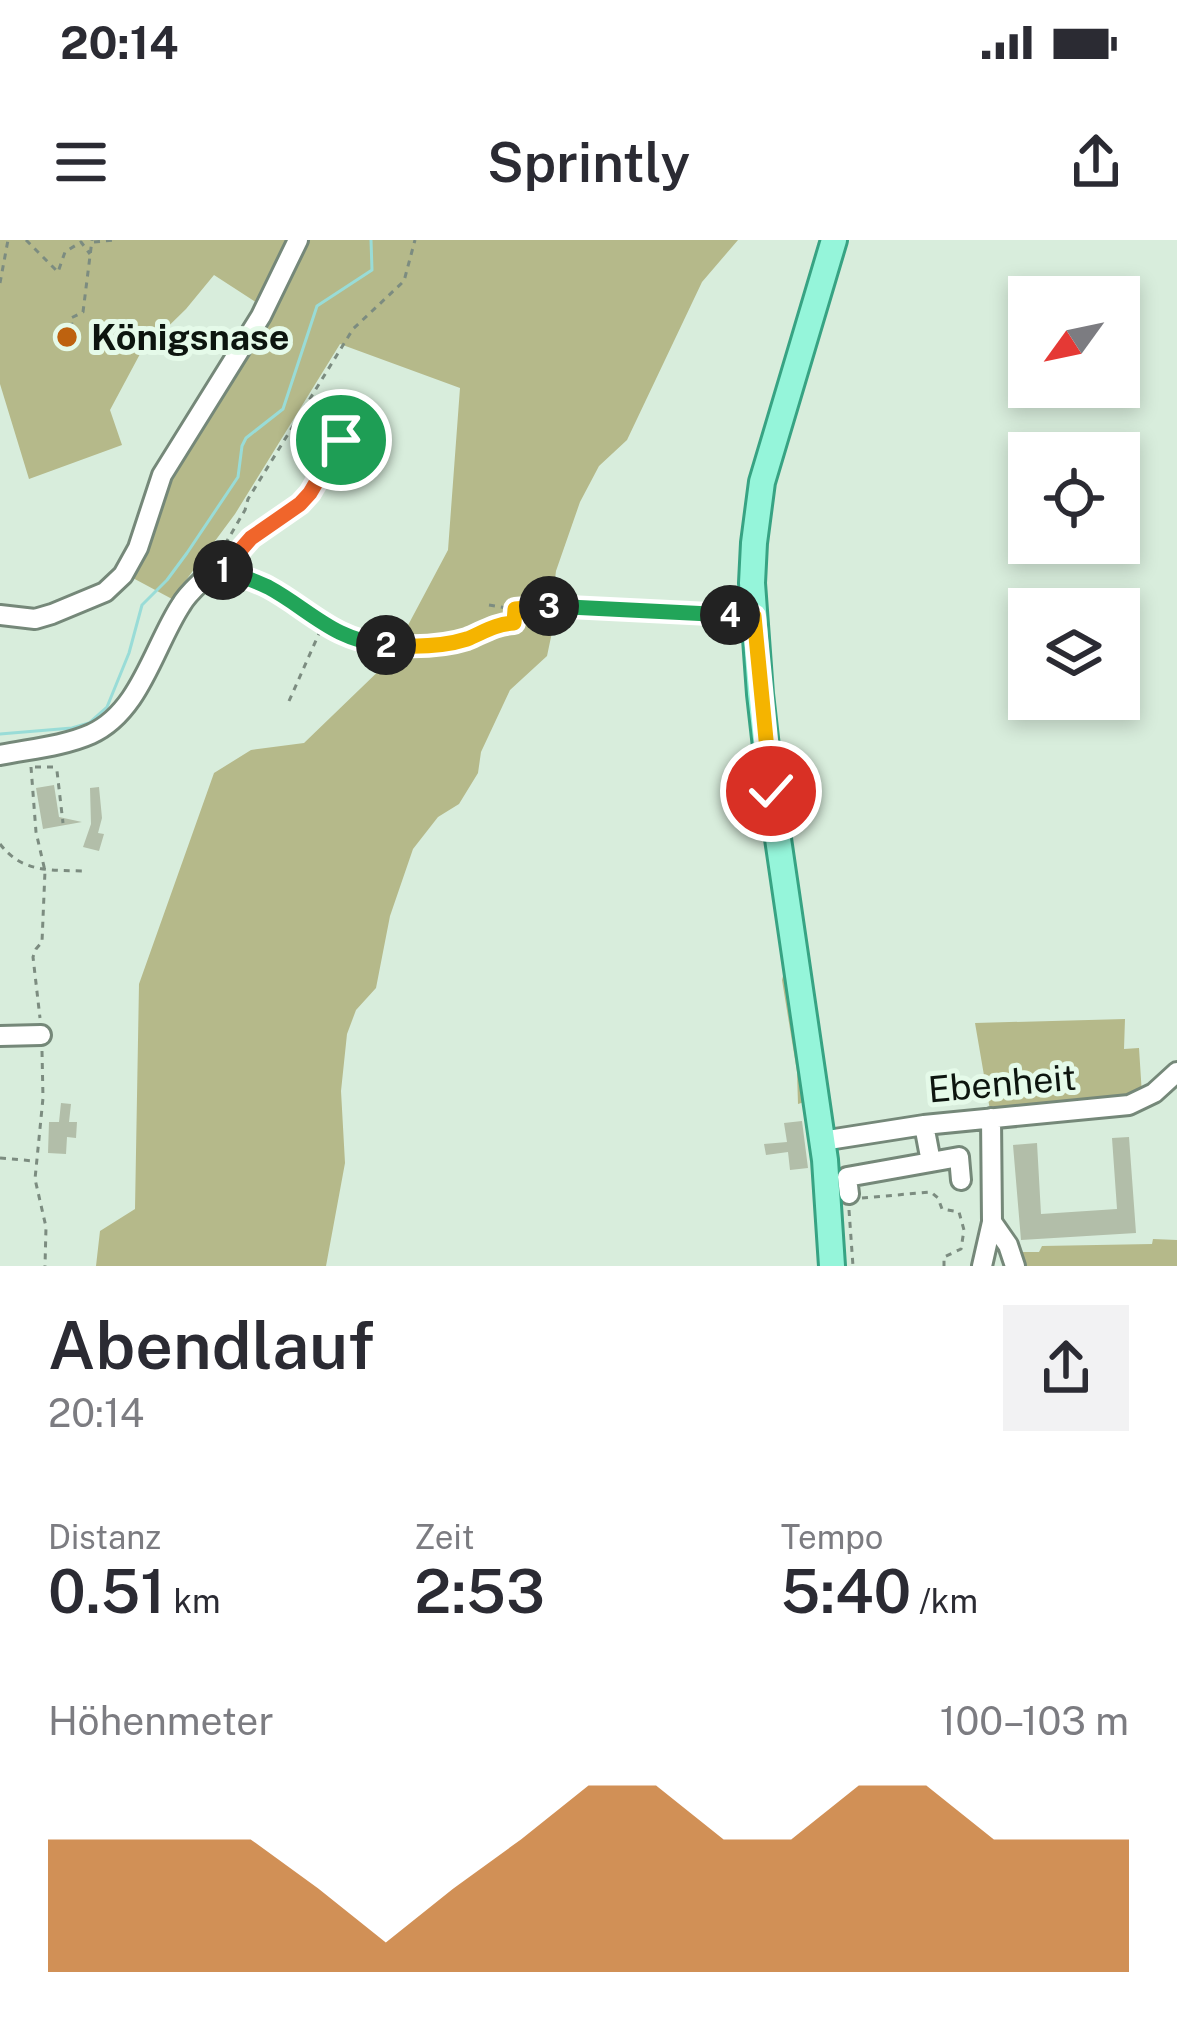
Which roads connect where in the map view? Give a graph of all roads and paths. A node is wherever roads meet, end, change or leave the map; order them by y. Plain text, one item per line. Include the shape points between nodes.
1 (8, 240) edge
2 (26, 240) edge
3 (93, 240) edge
4 (115, 240) edge
5 (298, 240) edge
6 (415, 240) edge
7 (834, 240) edge
8 (90, 255) junction
9 (0, 283) edge
10 (67, 337) dead end
11 (347, 432) dead end
12 (206, 577) joint
13 (489, 605) dead end
14 (515, 609) junction
15 (0, 615) edge
16 (754, 616) junction
17 (323, 625) junction
18 (289, 701) dead end
19 (0, 754) edge
20 (63, 823) dead end
21 (0, 844) edge
22 (3, 853) edge
23 (84, 871) dead end
24 (45, 872) junction
25 (41, 1035) junction
26 (0, 1036) edge
27 (1177, 1072) edge
28 (991, 1118) junction
29 (924, 1125) junction
30 (822, 1141) junction
31 (0, 1158) edge
32 (37, 1161) junction
33 (931, 1162) junction
34 (961, 1180) dead end
35 (852, 1198) junction
36 (992, 1222) junction
37 (45, 1266) edge
38 (832, 1266) edge
39 (853, 1266) edge
40 (944, 1266) edge
41 (982, 1266) edge
42 (1015, 1266) edge

1 - 9 path
2 - 8 path via 58,272 65,252 81,242
3 - 4 path
3 - 8 path
5 - 15 street via 261,316 162,475 123,574 105,592 52,614
6 - 12 path via 404,281 353,329
7 - 16 main road via 762,482
8 - 10 path via 81,314 71,318
11 - 17 path via 300,504 222,569 270,588
12 - 19 street via 184,599 110,723
13 - 14 path
14 - 16 path
14 - 17 path via 514,623 410,647 372,644
16 - 30 main road
17 - 18 path
20 - 24 path via 57,771 31,766
21 - 22 path
22 - 24 path
23 - 24 path
24 - 25 path via 43,942 33,957
25 - 26 street
25 - 32 path
27 - 28 street, Ebenheit via 1129,1105
28 - 29 street, Ebenheit
28 - 36 street
29 - 30 street, Ebenheit
29 - 33 street
30 - 38 main road
31 - 32 path
32 - 37 path
33 - 34 street via 959,1157
33 - 35 street via 847,1177
35 - 39 path
35 - 40 path via 931,1192 942,1209 958,1212 964,1230 961,1250 944,1257
36 - 41 street
36 - 42 street

